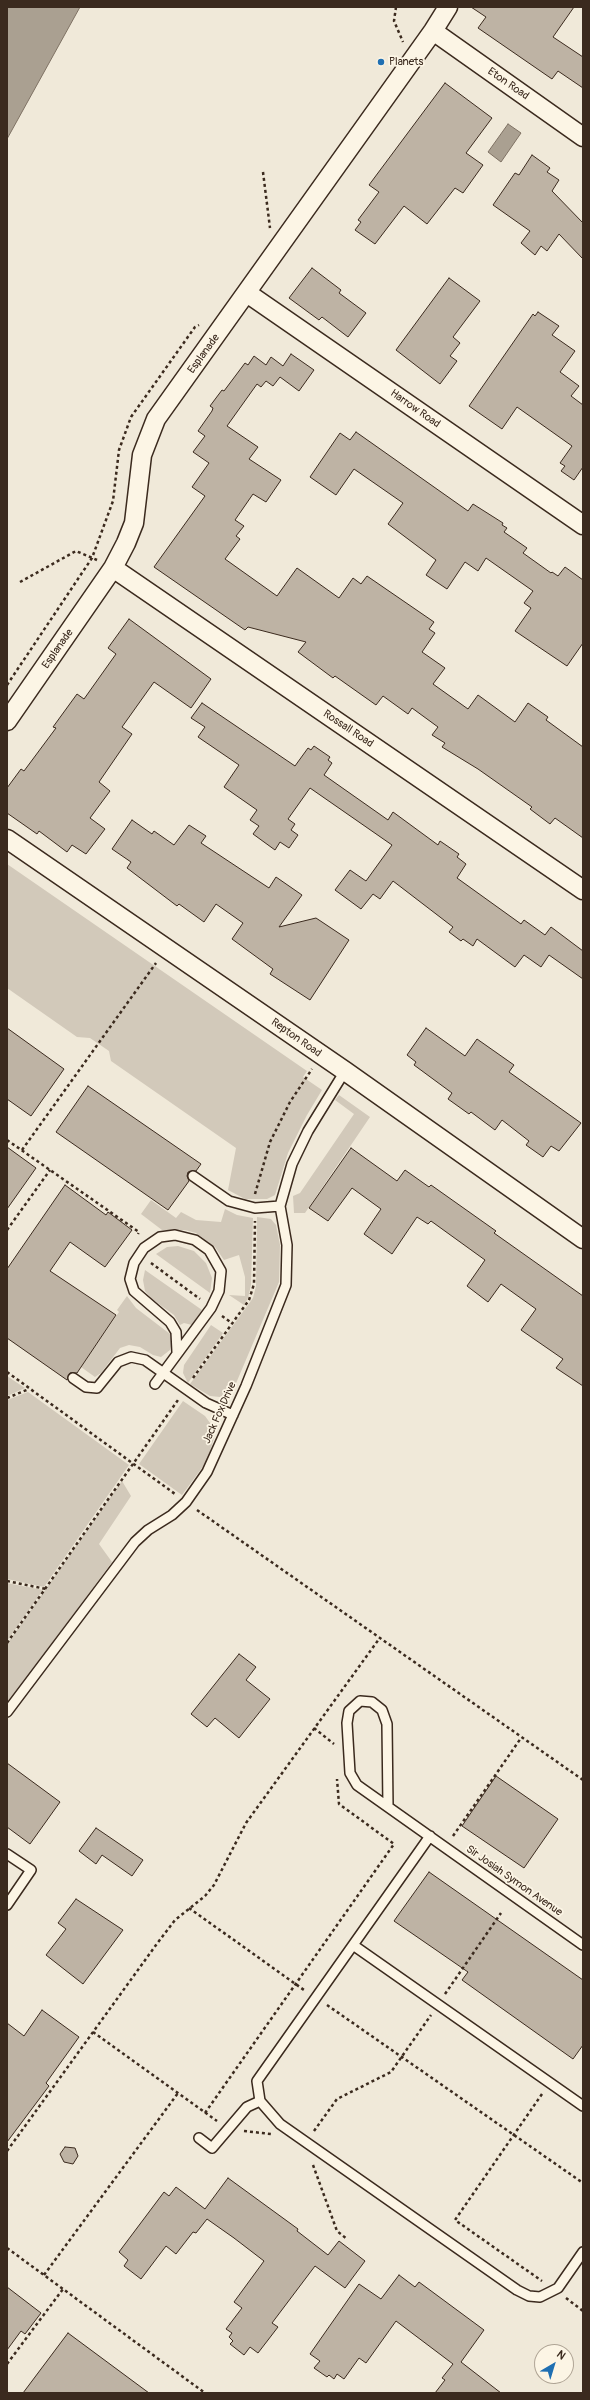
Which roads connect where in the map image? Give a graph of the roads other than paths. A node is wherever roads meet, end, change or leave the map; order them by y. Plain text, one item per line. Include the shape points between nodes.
1 (448, 7) edge
2 (433, 31) junction
3 (583, 137) edge
4 (247, 293) junction
5 (583, 525) edge
6 (113, 568) junction
7 (7, 721) edge
8 (7, 839) edge
9 (583, 890) edge
10 (345, 1071) junction
11 (193, 1176) dead end
12 (280, 1206) junction
13 (583, 1239) edge
14 (177, 1352) junction
15 (163, 1373) junction
16 (73, 1378) dead end
17 (155, 1384) dead end
18 (233, 1415) junction
19 (7, 1712) edge
20 (388, 1807) junction
21 (430, 1836) junction
22 (7, 1854) edge
23 (7, 1905) edge
24 (583, 1944) edge
25 (353, 1945) junction
26 (260, 2101) junction
27 (583, 2106) edge
28 (199, 2138) dead end
29 (583, 2252) edge

1 - 2 street, Esplanade
2 - 3 street, Eton Road
2 - 4 street, Esplanade
4 - 5 street, Harrow Road
4 - 6 street, Esplanade via 156,419 142,455 134,523
6 - 7 street, Esplanade
6 - 9 street, Rossall Road
8 - 10 street, Repton Road
10 - 12 lane, Jack Fox Drive via 308,1131 292,1164
10 - 13 street, Repton Road
11 - 12 lane via 229,1201 255,1208
12 - 18 lane, Jack Fox Drive via 286,1245 286,1285
14 - 14 lane via 176,1332 170,1322 134,1292 130,1279 134,1263 144,1248 160,1237 175,1235 195,1240 209,1250 221,1271 219,1290 211,1308
14 - 15 lane
15 - 16 lane via 144,1360 132,1357 118,1362 97,1388 86,1387
15 - 17 lane
15 - 18 lane via 206,1403
18 - 19 lane, Jack Fox Drive via 207,1472 186,1502 135,1542
20 - 20 lane, Sir Josiah Symon Avenue via 357,1785 350,1773 347,1723 349,1711 360,1701 372,1702 382,1710 387,1724
20 - 21 lane, Sir Josiah Symon Avenue
21 - 24 lane, Sir Josiah Symon Avenue
21 - 25 lane
22 - 23 lane via 31,1870
25 - 26 lane via 257,2081
25 - 27 lane
26 - 28 lane via 247,2107 212,2148
26 - 29 lane via 280,2124 529,2296 540,2296 555,2290

